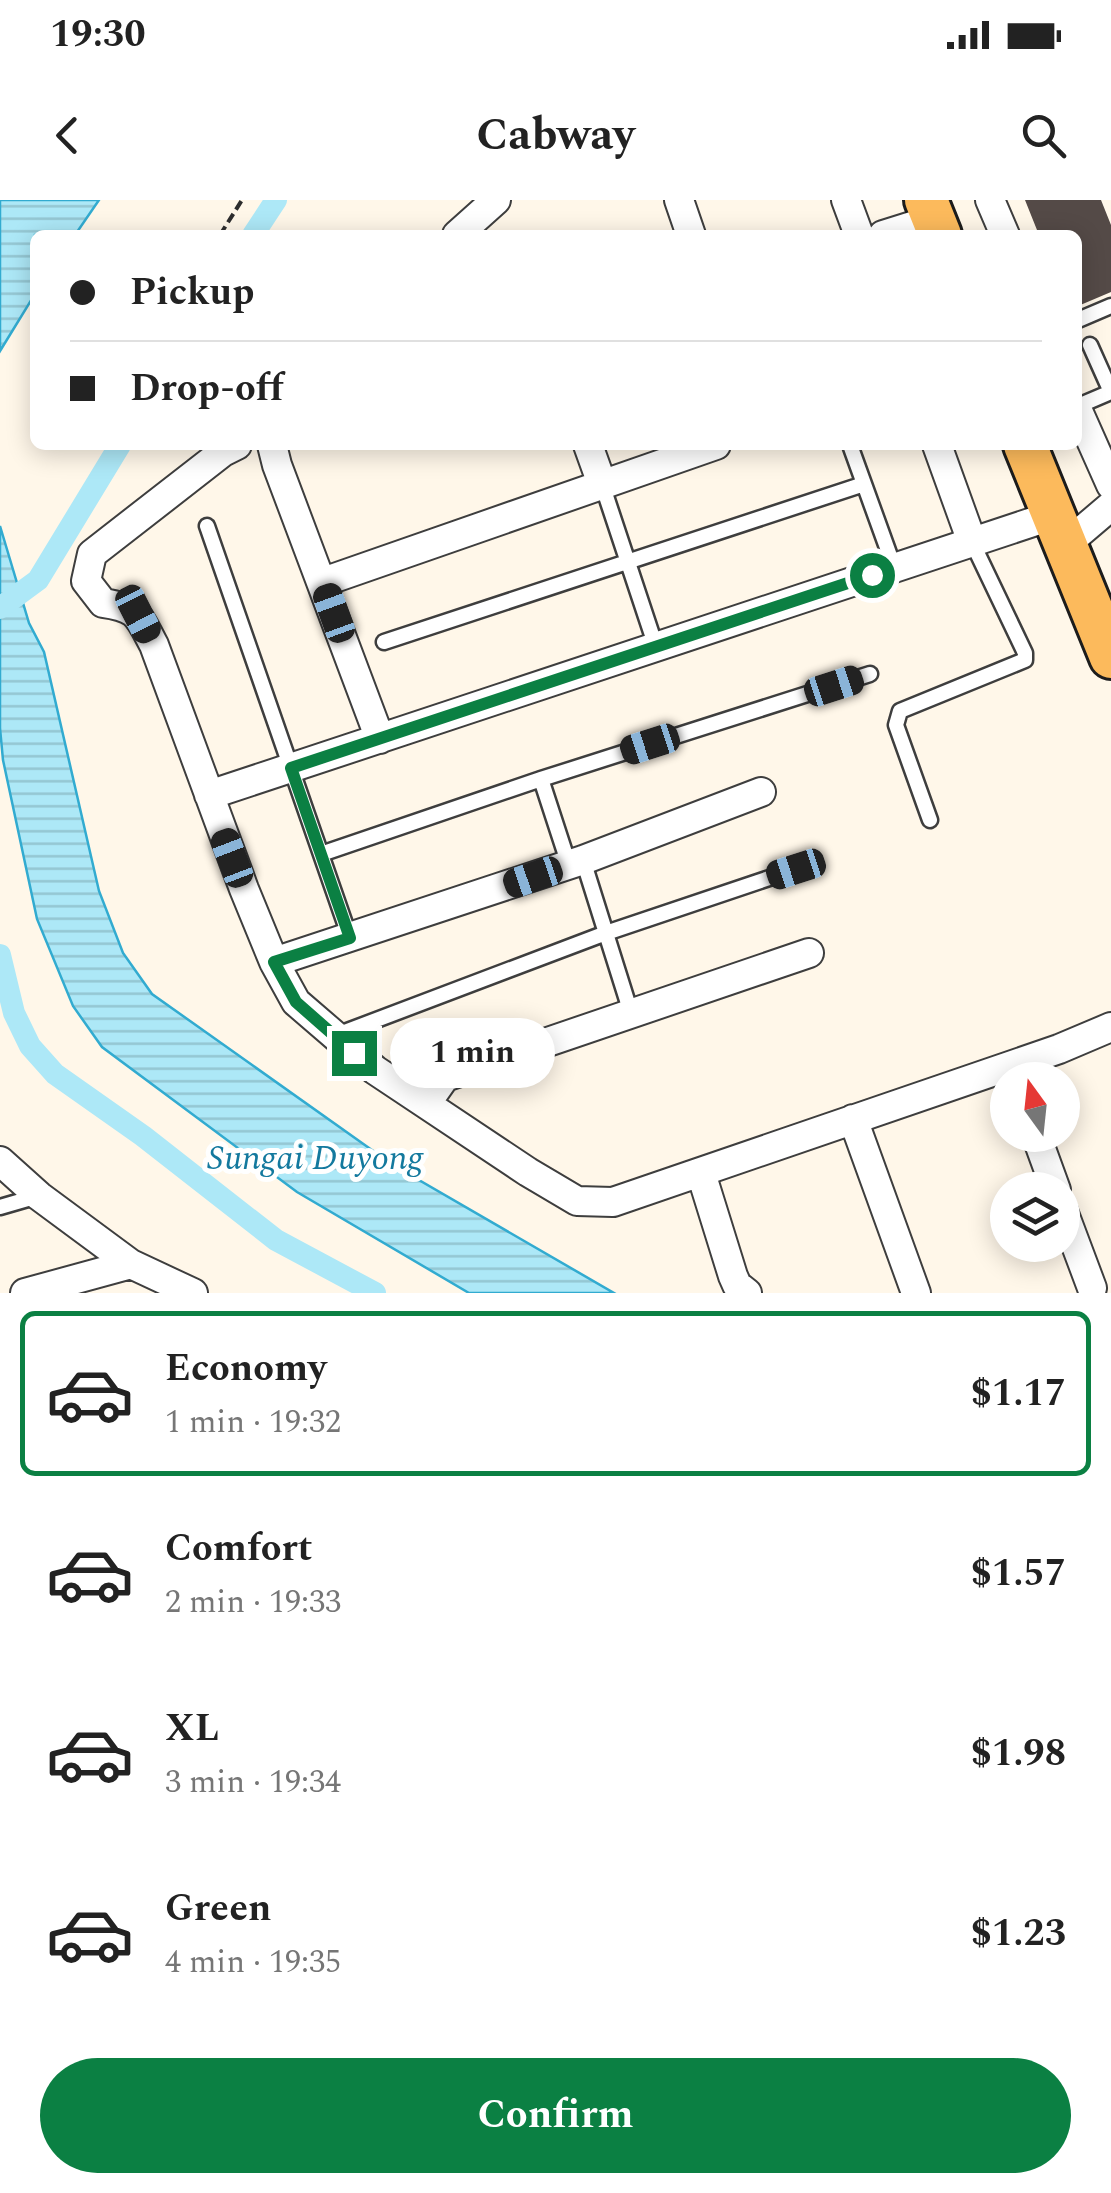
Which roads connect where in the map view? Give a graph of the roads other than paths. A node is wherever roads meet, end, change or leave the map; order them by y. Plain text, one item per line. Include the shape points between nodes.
1 (496, 200) edge
2 (679, 200) edge
3 (846, 200) edge
4 (990, 200) edge
5 (934, 218) edge
6 (463, 230) edge
7 (689, 230) edge
8 (857, 230) edge
9 (899, 230) edge
10 (1002, 230) edge
11 (1111, 306) edge
12 (1082, 318) edge
13 (1090, 346) dead end
14 (1111, 392) edge
15 (1082, 406) edge
16 (1082, 417) edge
17 (227, 450) edge
18 (273, 450) edge
19 (590, 450) edge
20 (701, 450) edge
21 (852, 450) edge
22 (939, 450) edge
23 (1027, 450) edge
24 (602, 484) junction
25 (864, 484) junction
26 (1111, 485) edge
27 (1111, 506) edge
28 (207, 526) dead end
29 (1060, 530) junction
30 (972, 542) junction
31 (628, 562) junction
32 (894, 568) junction
33 (323, 582) junction
34 (384, 642) dead end
35 (656, 647) junction
36 (1111, 657) edge
37 (870, 674) dead end
38 (380, 739) junction
39 (291, 768) junction
40 (541, 779) junction
41 (761, 792) dead end
42 (209, 795) junction
43 (930, 820) dead end
44 (321, 854) junction
45 (576, 863) junction
46 (796, 869) dead end
47 (606, 933) junction
48 (350, 938) junction
49 (808, 953) dead end
50 (274, 962) junction
51 (631, 1013) junction
52 (1111, 1027) edge
53 (334, 1036) junction
54 (1035, 1062) edge
55 (990, 1079) edge
56 (426, 1104) junction
57 (853, 1119) junction
58 (0, 1161) edge
59 (701, 1173) junction
60 (39, 1196) junction
61 (0, 1207) edge
62 (1080, 1256) edge
63 (130, 1264) junction
64 (1092, 1288) dead end
65 (25, 1293) edge
66 (192, 1293) edge
67 (747, 1293) edge
68 (916, 1293) edge

1 - 6 street
2 - 7 street
3 - 8 street
4 - 10 street
5 - 9 street
11 - 12 lane
13 - 14 lane
14 - 15 lane
16 - 26 street
17 - 42 street via 92,554 86,580 103,603 138,614
18 - 33 street
19 - 24 street
20 - 24 street
21 - 25 lane
22 - 30 street
23 - 29 main road
24 - 31 lane
24 - 33 street
25 - 31 lane
25 - 32 lane
27 - 29 street
28 - 39 lane
29 - 30 street
29 - 36 main road
30 - 32 street
30 - 43 lane via 1025,660 900,710 896,725
31 - 34 lane
31 - 35 lane
32 - 35 street
33 - 38 street
35 - 38 street
37 - 40 lane
38 - 39 street
39 - 42 street
39 - 44 lane
40 - 44 lane
40 - 45 lane
41 - 45 street
42 - 50 street
44 - 48 lane
45 - 47 lane
45 - 48 street
46 - 47 lane
47 - 51 lane
47 - 53 lane
48 - 50 street
49 - 51 street
50 - 53 street via 296,1002
51 - 56 street via 445,1076
52 - 54 street
53 - 56 street
55 - 57 street
56 - 59 street via 576,1201 614,1202
57 - 59 street
57 - 68 street
58 - 60 street
59 - 67 street via 732,1276
60 - 61 lane
60 - 63 street
62 - 64 street
63 - 65 street
63 - 66 street

